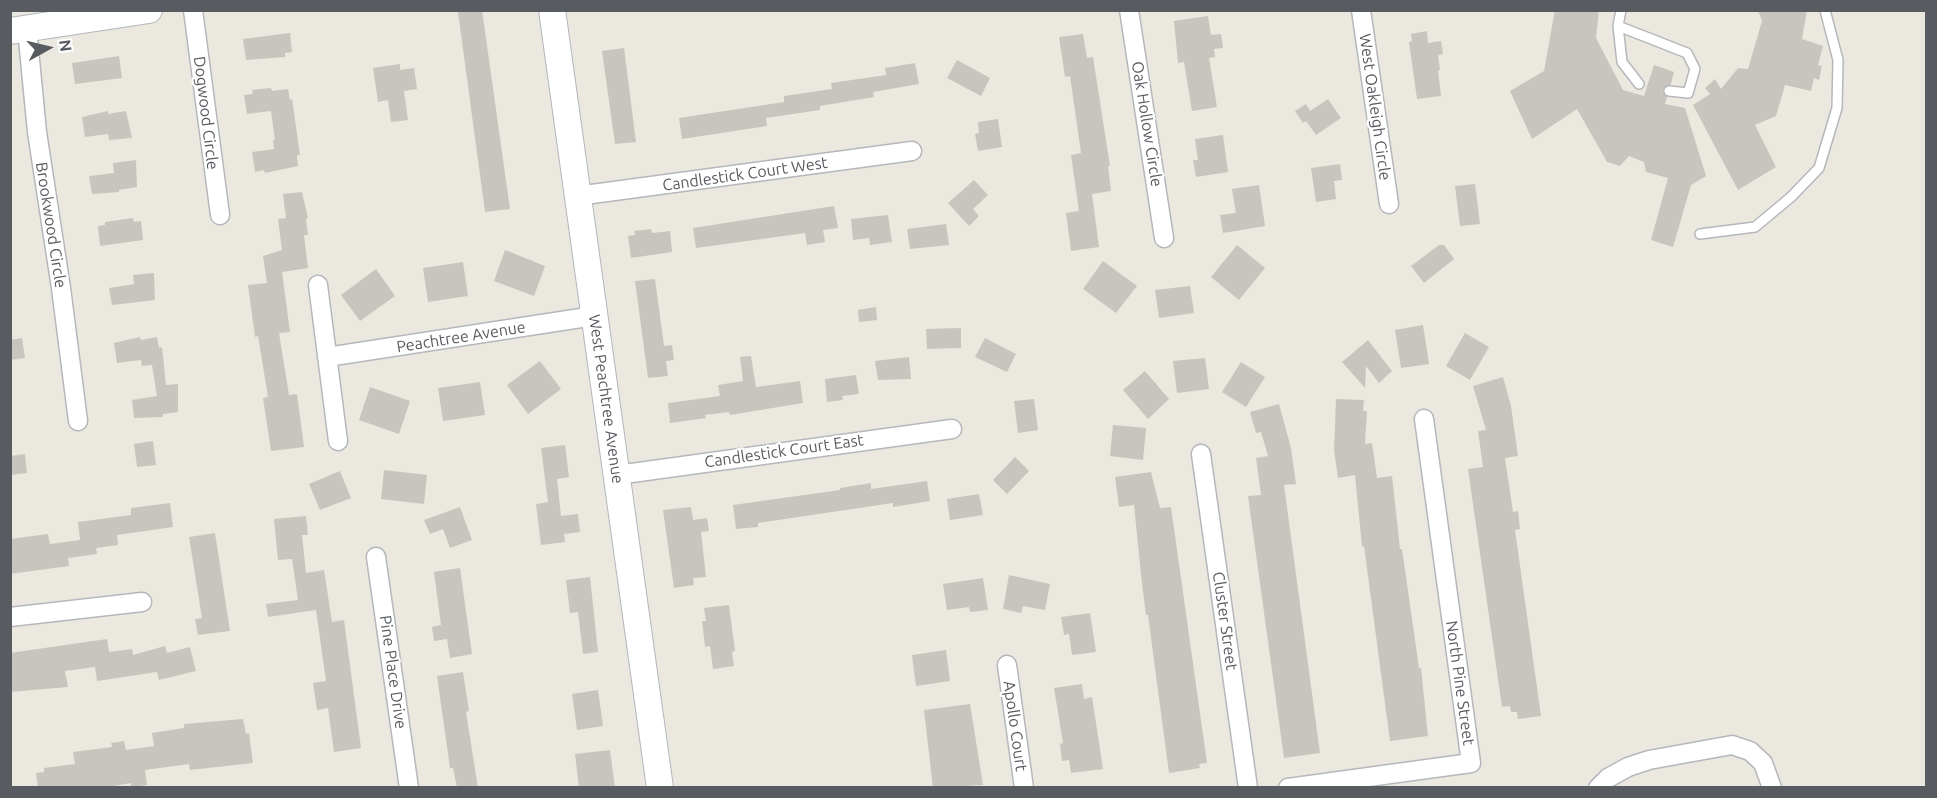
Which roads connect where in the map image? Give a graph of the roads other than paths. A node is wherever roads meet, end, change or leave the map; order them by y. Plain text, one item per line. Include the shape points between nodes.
1 (194, 10) edge
2 (552, 10) edge
3 (1129, 10) edge
4 (1361, 10) edge
5 (1621, 10) edge
6 (1825, 10) edge
7 (137, 11) edge
8 (1618, 26) junction
9 (19, 30) edge
10 (1639, 84) dead end
11 (1669, 91) dead end
12 (912, 151) dead end
13 (577, 196) junction
14 (1389, 204) dead end
15 (220, 215) dead end
16 (1700, 234) dead end
17 (1164, 238) dead end
18 (318, 285) dead end
19 (594, 316) junction
20 (327, 357) junction
21 (1424, 419) dead end
22 (78, 421) dead end
23 (952, 429) dead end
24 (338, 441) dead end
25 (1201, 454) dead end
26 (617, 475) junction
27 (376, 557) dead end
28 (142, 602) dead end
29 (10, 617) edge
30 (1007, 665) dead end
31 (1361, 783) edge
32 (409, 788) edge
33 (660, 788) edge
34 (1024, 788) edge
35 (1248, 788) edge
36 (1288, 788) edge
37 (1598, 788) edge
38 (1772, 788) edge

1 - 15 street, Dogwood Circle
2 - 13 street, West Peachtree Avenue
3 - 17 street, Oak Hollow Circle
4 - 14 street, West Oakleigh Circle
5 - 8 lane
6 - 16 lane via 1838,60 1837,108 1819,168 1755,227
7 - 9 street
8 - 10 lane via 1622,62
8 - 11 lane via 1687,52 1695,69 1688,93
9 - 22 street, Brookwood Circle via 61,288
12 - 13 street, Candlestick Court West
13 - 19 street, West Peachtree Avenue
18 - 20 street
19 - 20 street, Peachtree Avenue
19 - 26 street, West Peachtree Avenue
20 - 24 street
21 - 31 street, North Pine Street via 1471,763
23 - 26 street, Candlestick Court East
25 - 35 street, Cluster Street
26 - 33 street, West Peachtree Avenue
27 - 32 street, Pine Place Drive
28 - 29 street
30 - 34 street, Apollo Court
31 - 36 street, North Pine Street
37 - 38 street via 1628,767 1677,753 1731,745 1750,751 1763,763

